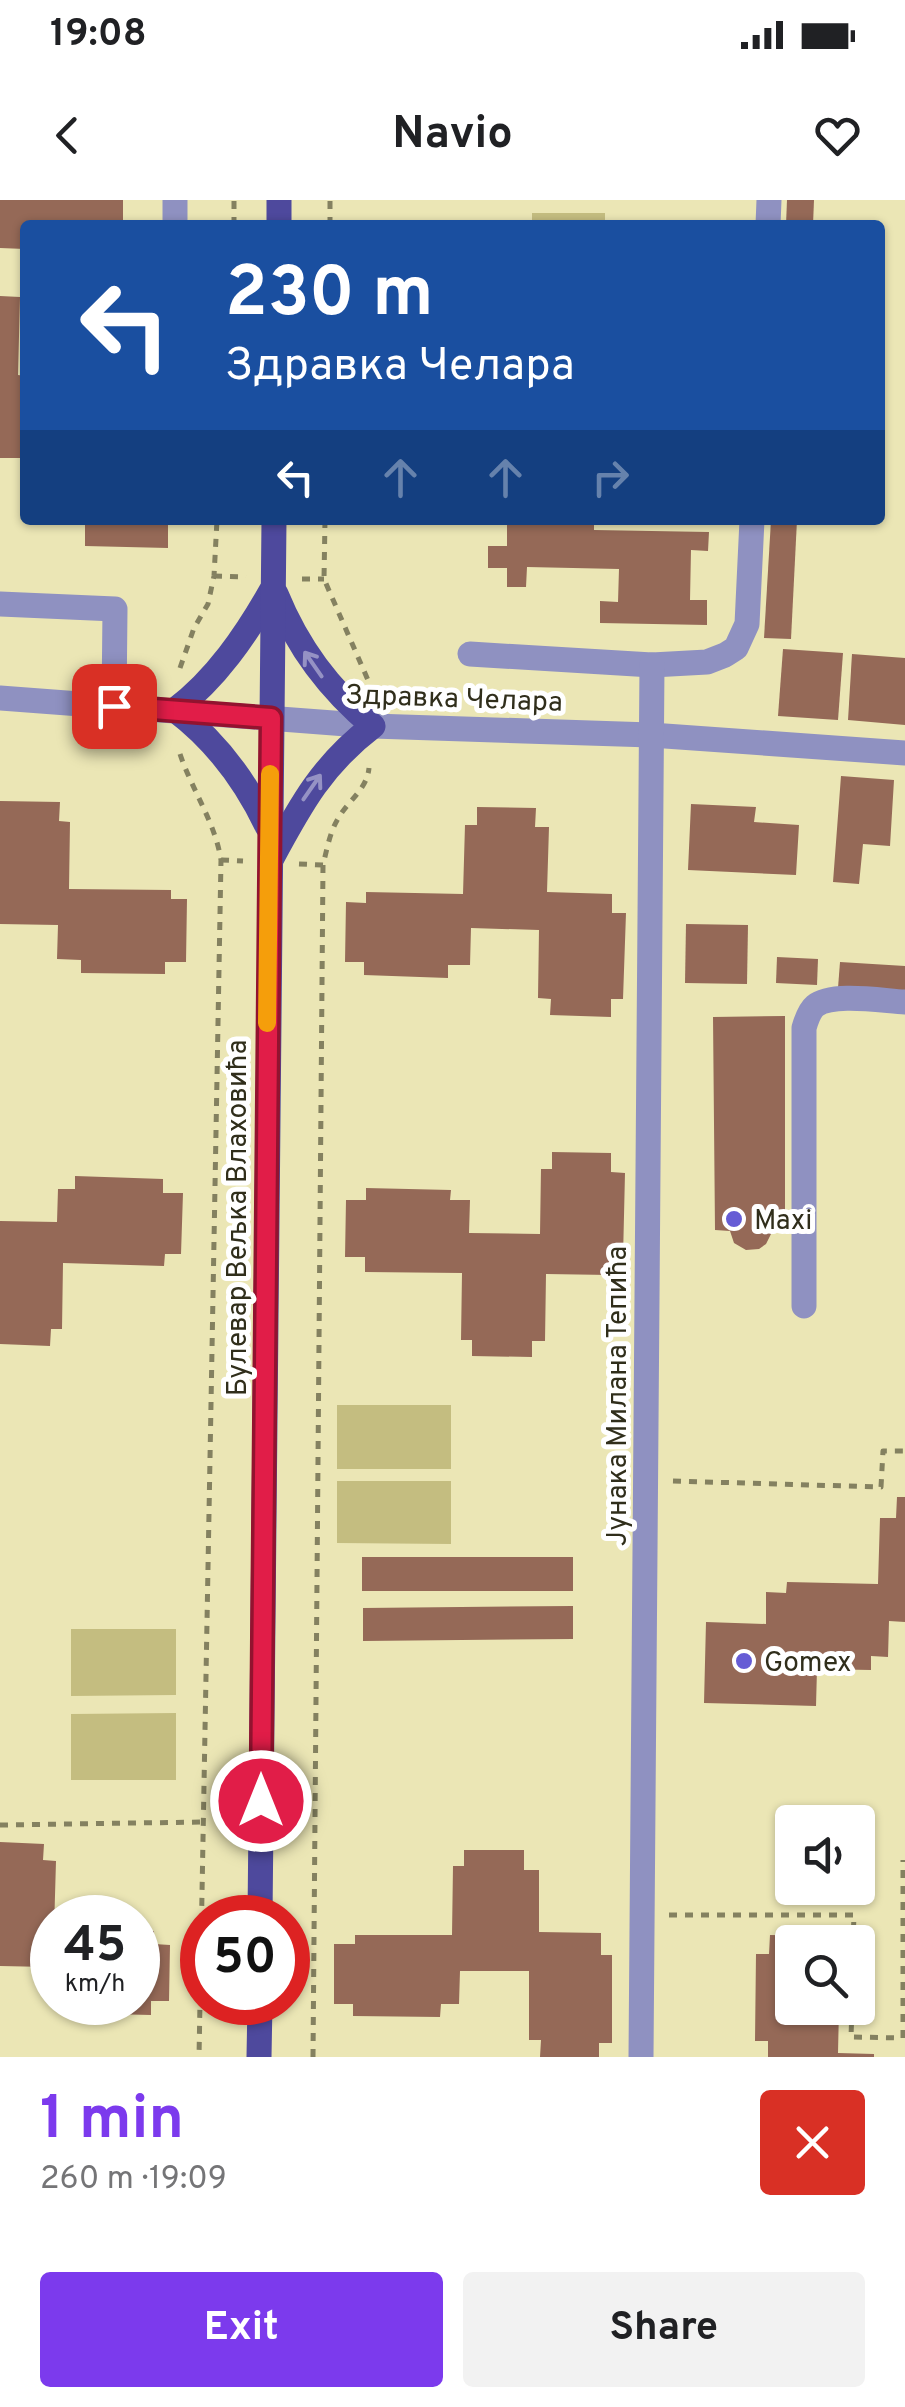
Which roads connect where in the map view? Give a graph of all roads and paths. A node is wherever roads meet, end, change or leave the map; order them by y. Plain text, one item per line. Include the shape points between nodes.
1 (218, 525) edge
2 (274, 525) edge
3 (325, 525) edge
4 (752, 525) edge
5 (274, 587) junction
6 (0, 604) edge
7 (470, 654) dead end
8 (652, 664) junction
9 (0, 698) edge
10 (114, 706) junction
11 (175, 710) junction
12 (271, 718) junction
13 (373, 726) junction
14 (651, 735) junction
15 (905, 753) edge
16 (270, 831) junction
17 (269, 863) junction
18 (905, 1002) edge
19 (804, 1306) dead end
20 (905, 1451) edge
21 (645, 1480) junction
22 (204, 1822) junction
23 (0, 1824) edge
24 (904, 1860) edge
25 (260, 1895) edge
26 (904, 1907) edge
27 (642, 1914) junction
28 (854, 1925) edge
29 (260, 2025) edge
30 (852, 2025) edge
31 (904, 2038) edge
32 (199, 2057) edge
33 (259, 2057) edge
34 (313, 2057) edge
35 (641, 2057) edge

1 - 11 path via 208,604 179,670
2 - 5 main road, Булевар Вељка Влаховића
3 - 13 path via 324,579 371,682
4 - 8 street via 747,624 736,648 708,662
5 - 11 main road via 232,651
5 - 12 main road, Булевар Вељка Влаховића
13 -> 5 main road via 319,674
6 - 10 street via 115,608
7 - 8 street
8 - 14 street, Јунака Милана Тепића
9 - 10 street, Здравка Челара
10 - 11 street, Здравка Челара
11 - 12 street, Здравка Челара
11 - 16 main road via 239,774
11 - 22 path via 180,753 218,838 221,860
12 - 13 street, Здравка Челара
12 - 16 main road, Булевар Вељка Влаховића
13 - 14 street, Здравка Челара
17 -> 13 main road via 328,764
13 - 34 path via 368,776 339,816 323,864
14 - 15 street, Здравка Челара
14 - 21 street, Јунака Милана Тепића
16 - 17 main road, Булевар Вељка Влаховића
17 - 25 main road, Булевар Вељка Влаховића
18 - 19 street via 841,998 815,1006 804,1028
20 - 21 path via 883,1450 882,1487
21 - 27 street, Јунака Милана Тепића
22 - 23 path
22 - 32 path
24 - 26 path
26 - 31 path
27 - 28 path via 854,1915
27 - 35 street, Јунака Милана Тепића
29 - 33 main road
30 - 31 path via 852,2037

